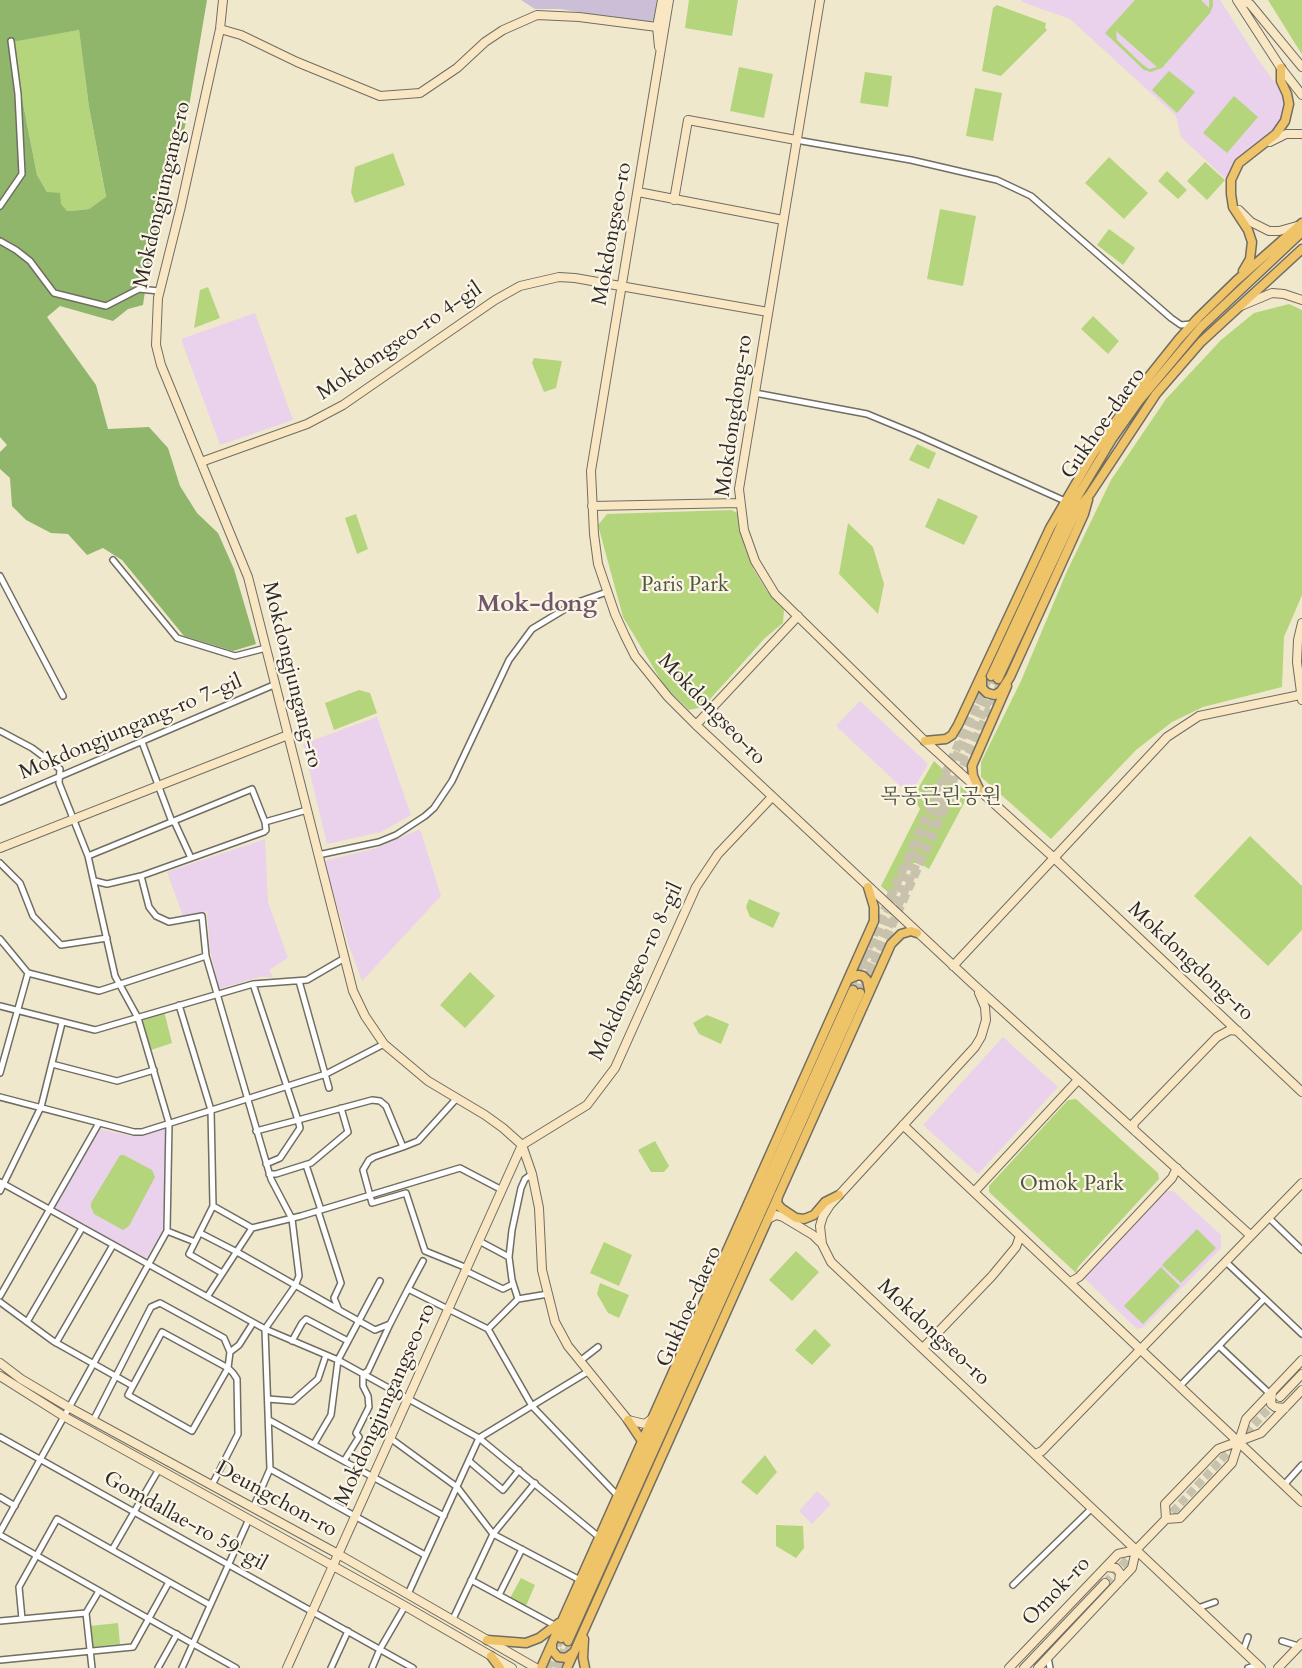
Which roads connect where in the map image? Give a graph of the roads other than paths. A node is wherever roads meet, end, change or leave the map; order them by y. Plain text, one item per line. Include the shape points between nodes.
1 (223, 0) edge
2 (666, 0) edge
3 (820, 0) edge
4 (1237, 0) edge
5 (1242, 0) edge
6 (657, 27) junction
7 (220, 29) junction
8 (11, 41) dead end
9 (661, 58) junction
10 (1302, 67) edge
11 (1281, 68) junction
12 (1302, 95) edge
13 (1302, 134) edge
14 (796, 140) junction
15 (638, 192) junction
16 (674, 200) junction
17 (0, 206) edge
18 (783, 220) junction
19 (1302, 226) edge
20 (0, 241) edge
21 (1302, 249) edge
22 (1236, 281) junction
23 (622, 285) junction
24 (159, 291) junction
25 (1302, 300) edge
26 (1237, 308) junction
27 (768, 312) junction
28 (1171, 318) junction
29 (1193, 323) junction
30 (1179, 339) junction
31 (755, 393) junction
32 (201, 462) junction
33 (1090, 494) junction
34 (1065, 501) junction
35 (740, 503) junction
36 (592, 506) junction
37 (112, 560) dead end
38 (0, 576) edge
39 (608, 592) junction
40 (798, 616) junction
41 (1302, 623) edge
42 (266, 648) junction
43 (991, 675) junction
44 (1010, 677) junction
45 (276, 684) junction
46 (63, 696) dead end
47 (1301, 698) edge
48 (696, 725) junction
49 (0, 731) edge
50 (288, 735) junction
51 (925, 741) junction
52 (142, 742) junction
53 (61, 776) junction
54 (159, 786) junction
55 (980, 791) junction
56 (772, 797) junction
57 (0, 802) edge
58 (307, 810) junction
59 (74, 820) junction
60 (173, 821) junction
61 (265, 822) junction
62 (0, 848) edge
63 (318, 855) junction
64 (88, 856) junction
65 (191, 858) junction
66 (1053, 858) junction
67 (0, 862) edge
68 (141, 876) junction
69 (94, 881) junction
70 (868, 886) junction
71 (917, 933) junction
72 (107, 938) junction
73 (0, 939) edge
74 (206, 956) junction
75 (343, 959) junction
76 (953, 966) junction
77 (28, 973) junction
78 (848, 980) junction
79 (299, 981) junction
80 (119, 984) junction
81 (253, 984) junction
82 (973, 984) junction
83 (860, 992) junction
84 (217, 995) junction
85 (179, 1005) junction
86 (0, 1006) edge
87 (17, 1011) junction
88 (137, 1016) junction
89 (62, 1023) junction
90 (1238, 1031) junction
91 (384, 1044) junction
92 (3, 1049) edge
93 (52, 1064) junction
94 (154, 1070) junction
95 (0, 1073) edge
96 (326, 1074) junction
97 (1078, 1080) junction
98 (287, 1086) junction
99 (329, 1088) dead end
100 (1302, 1092) edge
101 (0, 1097) edge
102 (457, 1098) junction
103 (247, 1099) junction
104 (41, 1107) junction
105 (341, 1108) junction
106 (211, 1110) junction
107 (298, 1120) junction
108 (99, 1123) junction
109 (169, 1123) junction
110 (903, 1125) junction
111 (256, 1131) junction
112 (1137, 1132) junction
113 (522, 1145) junction
114 (403, 1147) junction
115 (266, 1164) junction
116 (306, 1165) junction
117 (1177, 1168) junction
118 (269, 1174) junction
119 (532, 1174) junction
120 (2, 1183) edge
121 (1302, 1184) edge
122 (502, 1190) junction
123 (0, 1191) edge
124 (974, 1192) junction
125 (779, 1194) junction
126 (370, 1195) junction
127 (839, 1195) junction
128 (213, 1206) junction
129 (49, 1209) junction
130 (320, 1211) junction
131 (1268, 1217) junction
132 (768, 1218) junction
133 (292, 1219) junction
134 (82, 1228) junction
135 (252, 1228) junction
136 (167, 1231) junction
137 (200, 1233) junction
138 (1250, 1235) junction
139 (1020, 1236) junction
140 (479, 1241) junction
141 (195, 1242) junction
142 (822, 1244) junction
143 (113, 1245) junction
144 (1302, 1250) edge
145 (237, 1252) junction
146 (509, 1257) junction
147 (423, 1261) dead end
148 (1225, 1261) junction
149 (148, 1264) junction
150 (466, 1269) junction
151 (222, 1273) junction
152 (380, 1281) dead end
153 (1070, 1282) junction
154 (513, 1284) junction
155 (295, 1286) junction
156 (408, 1289) junction
157 (548, 1294) junction
158 (0, 1296) edge
159 (207, 1297) junction
160 (518, 1299) junction
161 (1264, 1299) junction
162 (0, 1302) edge
163 (339, 1310) junction
164 (448, 1310) junction
165 (359, 1321) junction
166 (27, 1322) junction
167 (253, 1323) junction
168 (390, 1324) junction
169 (265, 1329) junction
170 (488, 1329) junction
171 (1302, 1334) edge
172 (292, 1341) junction
173 (348, 1341) junction
174 (56, 1343) junction
175 (1219, 1346) junction
176 (598, 1347) dead end
177 (923, 1348) junction
178 (1141, 1349) junction
179 (230, 1352) junction
180 (326, 1355) junction
181 (338, 1360) junction
182 (580, 1360) junction
183 (1302, 1360) edge
184 (0, 1363) edge
185 (93, 1364) junction
186 (228, 1368) junction
187 (589, 1371) junction
188 (363, 1374) junction
189 (1302, 1374) edge
190 (0, 1376) edge
191 (116, 1377) junction
192 (133, 1386) junction
193 (1180, 1386) junction
194 (1302, 1390) edge
195 (1271, 1393) junction
196 (1280, 1397) tunnel mouth
197 (268, 1399) junction
198 (408, 1399) junction
199 (532, 1406) junction
200 (70, 1408) junction
201 (1285, 1408) junction
202 (65, 1418) junction
203 (653, 1418) junction
204 (93, 1420) junction
205 (269, 1420) junction
206 (628, 1420) junction
207 (0, 1437) edge
208 (390, 1438) junction
209 (479, 1438) junction
210 (642, 1441) junction
211 (1238, 1442) junction
212 (314, 1444) junction
213 (1035, 1454) junction
214 (41, 1460) junction
215 (344, 1461) junction
216 (469, 1461) junction
217 (1302, 1465) edge
218 (270, 1469) junction
219 (159, 1470) junction
220 (519, 1470) junction
221 (373, 1478) junction
222 (534, 1483) junction
223 (212, 1485) junction
224 (1284, 1485) junction
225 (456, 1487) junction
226 (618, 1496) junction
227 (0, 1497) edge
228 (1302, 1502) edge
229 (15, 1506) junction
230 (253, 1508) junction
231 (1092, 1508) junction
232 (134, 1512) junction
233 (356, 1516) junction
234 (444, 1516) junction
235 (249, 1519) junction
236 (1166, 1519) junction
237 (0, 1534) edge
238 (493, 1534) junction
239 (599, 1537) junction
240 (522, 1549) junction
241 (112, 1550) junction
242 (1136, 1550) junction
243 (338, 1554) junction
244 (425, 1555) junction
245 (36, 1556) junction
246 (228, 1565) junction
247 (333, 1567) junction
248 (1105, 1567) junction
249 (471, 1580) junction
250 (580, 1580) junction
251 (169, 1582) junction
252 (1105, 1583) tunnel mouth
253 (1118, 1583) junction
254 (1013, 1585) dead end
255 (99, 1591) junction
256 (408, 1594) junction
257 (499, 1595) junction
258 (1215, 1602) dead end
259 (210, 1605) junction
260 (405, 1606) junction
261 (1198, 1608) junction
262 (313, 1611) junction
263 (86, 1613) junction
264 (148, 1617) junction
265 (22, 1619) junction
266 (453, 1619) junction
267 (0, 1621) edge
268 (559, 1623) junction
269 (586, 1626) junction
270 (348, 1631) junction
271 (177, 1634) junction
272 (1248, 1637) dead end
273 (487, 1640) junction
274 (564, 1640) tunnel mouth
275 (1282, 1641) dead end
276 (193, 1643) junction
277 (552, 1643) junction
278 (1300, 1645) edge
279 (380, 1649) junction
280 (1243, 1651) junction
281 (90, 1652) junction
282 (574, 1652) junction
283 (491, 1656) junction
284 (1048, 1658) junction
285 (12, 1659) junction
286 (0, 1660) edge
287 (229, 1666) edge
288 (1260, 1666) edge
289 (13, 1668) edge
290 (92, 1668) edge
291 (158, 1668) edge
292 (182, 1668) edge
293 (236, 1668) edge
294 (288, 1668) edge
295 (331, 1668) edge
296 (372, 1668) edge
297 (413, 1668) edge
298 (500, 1668) edge
299 (512, 1668) edge
300 (536, 1668) edge
301 (541, 1668) edge
302 (567, 1668) edge
303 (585, 1668) edge
304 (1009, 1668) edge
305 (1024, 1668) edge
306 (1038, 1668) edge
307 (1050, 1668) edge
308 (1248, 1668) edge
309 (1278, 1668) edge

1 - 7 main road, Mokdongjungang-ro
2 - 6 main road, Mokdongseo-ro
2 - 9 main road, Mokdongseo-ro
3 - 14 main road, Mokdongdong-ro
4 - 11 main road
5 - 10 main road via 1250,4
6 - 7 main road via 537,15 503,30 420,93 380,96
6 - 9 main road, Mokdongseo-ro
7 - 24 main road, Mokdongjungang-ro
8 - 17 street via 22,174
9 - 15 main road, Mokdongseo-ro
11 - 12 main road
11 - 22 main road via 1288,104 1286,121 1276,134 1239,163 1232,180 1233,207 1253,244 1248,264
13 - 19 main road via 1281,136 1247,160 1237,174 1234,191 1238,208 1256,226 1279,231
14 - 16 main road via 688,120
14 - 18 main road, Mokdongdong-ro
14 - 28 street via 997,180 1031,196
15 - 16 main road
15 - 23 main road, Mokdongseo-ro
16 - 18 main road
18 - 27 main road, Mokdongdong-ro
19 - 22 main road
19 - 43 main road, Gukhoe-daero via 1201,327 1119,430 1064,519
20 - 24 street via 30,261 54,293 106,306 139,289
21 - 26 main road, Gukhoe-daero
22 - 29 main road
23 - 27 main road, Mokdongseo-ro 4-gil
23 - 32 main road, Mokdongseo-ro 4-gil via 559,277 520,286 343,405 307,424
23 - 36 main road, Mokdongseo-ro via 591,471
24 - 32 main road, Mokdongjungang-ro via 156,345
25 - 26 main road via 1272,294
26 - 33 main road, Gukhoe-daero via 1156,394
27 - 31 main road, Mokdongdong-ro
28 - 29 street via 1181,325
28 - 30 street
29 - 30 main road
30 - 34 main road via 1131,399
31 - 34 street via 867,414
31 - 35 main road, Mokdongdong-ro
32 - 42 main road, Mokdongjungang-ro via 248,577
33 - 43 main road, Gukhoe-daero via 1077,510
33 - 44 main road
34 - 43 main road via 1050,528
35 - 36 main road
35 - 40 main road, Mokdongdong-ro via 755,561 771,590
36 - 39 main road, Mokdongseo-ro via 598,564
37 - 42 street via 177,638 235,656
38 - 46 street
39 - 48 main road, Mokdongseo-ro via 635,656
39 - 63 street via 575,603 532,629 509,660 452,781 430,812 379,842
40 - 48 main road
40 - 51 main road, Mokdongdong-ro
41 - 47 main road via 1297,662
42 - 45 main road, Mokdongjungang-ro
43 - 44 main road via 981,682 982,688 991,694 1000,691
43 - 51 main road via 952,735 939,741
44 - 55 main road via 972,766
45 - 50 main road, Mokdongjungang-ro
45 - 52 street, Mokdongjungang-ro 7-gil
47 - 66 main road via 1199,716 1179,728
48 - 56 main road, Mokdongseo-ro
49 - 53 street via 46,758 60,769
50 - 54 main road
50 - 58 main road, Mokdongjungang-ro
51 - 55 main road, Mokdongdong-ro
52 - 53 street, Mokdongjungang-ro 7-gil
52 - 54 street
53 - 57 street, Mokdongjungang-ro 7-gil
53 - 59 street via 59,783
54 - 59 main road
54 - 60 street
55 - 66 main road, Mokdongdong-ro
56 - 70 main road, Mokdongseo-ro
56 - 113 main road, Mokdongseo-ro 8-gil via 718,854 696,886 615,1068 587,1105
58 - 61 street
58 - 63 main road, Mokdongjungang-ro
59 - 62 main road
59 - 64 street
60 - 61 street via 252,789
60 - 64 street
60 - 65 street
61 - 65 street via 264,832
63 - 75 main road, Mokdongjungang-ro
64 - 69 street
65 - 68 street
66 - 76 main road
66 - 90 main road, Mokdongdong-ro
67 - 72 street via 21,883 33,916 61,945
68 - 69 street via 107,884
68 - 74 street via 149,907 156,916 170,922 202,916
69 - 72 street
70 - 71 main road, Mokdongseo-ro
70 - 78 main road via 874,921
71 - 76 main road, Mokdongseo-ro
71 - 83 main road via 907,932 895,938
72 - 80 street
73 - 77 street
74 - 80 street
74 - 84 street
75 - 79 street via 314,978
75 - 91 main road, Mokdongjungang-ro via 365,1016
76 - 82 main road, Mokdongseo-ro
77 - 80 street via 99,991
77 - 87 street
78 - 83 main road via 862,976 869,985
78 - 203 main road
79 - 81 street
79 - 96 street
80 - 88 street
81 - 84 street
81 - 98 street
82 - 97 main road, Mokdongseo-ro
82 - 110 main road, Mokdongseo-ro via 986,1012 981,1037
83 - 125 main road
83 - 274 main road, Gukhoe-daero
84 - 85 street
84 - 103 street
85 - 88 street
85 - 106 street
86 - 87 street
87 - 89 street
87 - 92 street
88 - 89 street via 95,1030
88 - 94 street
89 - 93 street
90 - 100 main road, Mokdongdong-ro
90 - 112 main road via 1230,1030 1217,1037 1134,1123
91 - 96 street
91 - 102 main road, Mokdongjungang-ro
92 - 95 street
93 - 94 street via 117,1081
93 - 104 street
94 - 109 street
96 - 98 street
96 - 99 street
97 - 112 main road, Mokdongseo-ro
97 - 124 main road
98 - 103 street
98 - 107 street
101 - 104 street
102 - 113 main road, Mokdongjungang-ro
102 - 114 street via 418,1141
103 - 106 street
103 - 111 street
104 - 108 street
104 - 120 street
105 - 107 street
105 - 114 street via 380,1101 386,1106
105 - 116 street via 348,1132
106 - 109 street
106 - 128 street
107 - 111 street
107 - 115 street via 300,1128 280,1158
108 - 109 street via 134,1132
108 - 129 street
109 - 136 street
110 - 124 main road
110 - 127 main road, Mokdongseo-ro
111 - 115 street
112 - 117 main road, Mokdongseo-ro
113 - 119 main road
113 - 122 main road, Mokdongjungangseo-ro
114 - 126 street via 369,1160 363,1170
115 - 118 street
116 - 118 street
116 - 130 street
117 - 138 main road, Mokdongseo-ro
117 - 153 main road via 1172,1178
118 - 133 street
119 - 146 street via 521,1188
119 - 157 main road
120 - 123 street
120 - 129 street
121 - 131 main road
122 - 126 street via 460,1168
122 - 140 main road, Mokdongjungangseo-ro
124 - 139 main road
125 - 127 main road via 777,1203 781,1208 804,1219
125 - 132 main road
126 - 130 street
126 - 150 street via 372,1203 406,1193 425,1251
127 - 142 main road, Mokdongseo-ro via 823,1216
128 - 135 street
128 - 137 street
129 - 134 street
129 - 158 street
130 - 133 street
130 - 163 street via 341,1283 334,1298
131 - 138 main road
131 - 144 street
132 - 142 main road via 783,1217
132 - 269 main road
133 - 135 street
133 - 155 street via 299,1276
134 - 143 street
134 - 166 street
135 - 145 street
136 - 141 street
136 - 149 street
137 - 141 street
137 - 145 street
138 - 148 main road
139 - 153 main road
139 - 177 main road via 1016,1247 992,1276
140 - 146 street
140 - 150 main road, Mokdongjungangseo-ro
141 - 151 street via 189,1254
142 - 177 main road, Mokdongseo-ro via 831,1262
143 - 149 street
143 - 174 street
145 - 151 street
145 - 155 street
146 - 154 street
147 - 156 street
148 - 161 street
148 - 178 main road
149 - 159 street
149 - 185 street
150 - 154 street via 503,1290
150 - 164 main road, Mokdongjungangseo-ro
151 - 159 street
152 - 165 street
153 - 178 main road
154 - 160 street
155 - 163 street
155 - 169 street
156 - 164 street
156 - 168 street
157 - 160 street
157 - 182 main road via 555,1322
159 - 167 street
160 - 170 street
161 - 171 street
161 - 175 street
162 - 166 street
163 - 165 street
164 - 170 street
164 - 198 main road, Mokdongjungangseo-ro
165 - 168 street via 375,1330
165 - 173 street
166 - 174 street
167 - 169 street
167 - 179 street
168 - 188 street
169 - 172 street
169 - 197 street
170 - 199 street
172 - 173 street via 306,1319
172 - 180 street
173 - 181 street
174 - 185 street
175 - 193 street
175 - 195 street
176 - 182 street
177 - 213 main road, Mokdongseo-ro
178 - 193 main road
178 - 213 main road
179 - 186 street
179 - 191 street via 224,1338 160,1303 152,1307
180 - 181 street
180 - 197 street via 318,1378 293,1401
181 - 188 street
181 - 212 street via 331,1415
182 - 187 main road
183 - 195 main road, Omok-ro
184 - 200 main road, Deungchon-ro
185 - 191 street
185 - 200 street
186 - 192 street via 162,1332
186 - 192 street via 192,1431 128,1395
186 - 223 street via 237,1379 238,1434
187 - 199 street
187 - 206 main road
188 - 198 street
188 - 215 street via 369,1407 356,1433 359,1437
189 - 196 main road
190 - 202 main road, Deungchon-ro
191 - 192 street
191 - 204 street
193 - 211 main road
194 - 201 main road, Omok-ro
195 - 201 main road via 1271,1404
195 - 211 main road, Omok-ro via 1246,1419
197 - 205 street
198 - 208 main road, Mokdongjungangseo-ro
198 - 209 street
199 - 209 street
199 - 226 street
200 - 202 street
200 - 204 main road, Deungchon-ro
201 - 211 main road, Omok-ro via 1261,1433
202 - 214 street
202 - 219 main road, Deungchon-ro
203 - 206 main road via 645,1424
203 - 210 main road
204 - 223 main road, Deungchon-ro
205 - 212 street
205 - 218 street
206 - 210 main road
207 - 214 street, Gomdallae-ro 59-gil
208 - 221 main road, Mokdongjungangseo-ro
208 - 225 street
209 - 216 street
209 - 220 street
210 - 226 main road
211 - 224 main road
211 - 236 main road, Omok-ro via 1232,1463 1180,1518
211 - 236 main road, Omok-ro via 1218,1449 1170,1498 1165,1504
212 - 215 street
213 - 231 main road, Mokdongseo-ro
214 - 229 street
214 - 232 street, Gomdallae-ro 59-gil
215 - 221 street
216 - 220 street via 503,1490
216 - 225 street
217 - 224 street
218 - 230 street
218 - 233 street
219 - 232 street
219 - 235 main road, Deungchon-ro
220 - 222 street
221 - 233 main road, Mokdongjungangseo-ro
221 - 234 street
222 - 238 street
222 - 239 street
223 - 230 main road, Deungchon-ro
224 - 228 main road
225 - 234 street
225 - 238 street
226 - 239 main road
227 - 229 street
229 - 237 street
230 - 243 main road, Deungchon-ro
231 - 242 main road, Mokdongseo-ro
231 - 254 street
232 - 241 street
232 - 246 street, Gomdallae-ro 59-gil
233 - 243 main road, Mokdongjungangseo-ro
233 - 244 street
234 - 244 street
235 - 246 street
235 - 247 main road, Deungchon-ro
236 - 242 main road, Omok-ro
237 - 245 street
238 - 240 street
238 - 249 street
239 - 250 main road
240 - 250 street
240 - 257 street
241 - 245 street via 57,1519
241 - 251 street
242 - 248 main road, Omok-ro via 1118,1554
242 - 253 main road, Omok-ro via 1132,1568
242 - 261 main road, Mokdongseo-ro
243 - 247 main road, Mokdongjungangseo-ro
243 - 256 main road, Deungchon-ro
244 - 256 street
245 - 255 street
245 - 265 street via 19,1587
246 - 259 street
246 - 262 street, Gomdallae-ro 59-gil
247 - 260 main road, Deungchon-ro
247 - 262 main road, Mokdongjungangseo-ro
248 - 253 main road via 1113,1566 1119,1571
248 - 304 main road, Omok-ro
249 - 257 street
249 - 266 street
250 - 268 main road
251 - 259 street
251 - 264 street
252 - 305 main road, Omok-ro
253 - 284 main road, Omok-ro
255 - 263 street
255 - 264 street
256 - 266 main road, Deungchon-ro
257 - 268 street
258 - 261 street
259 - 276 street
260 - 279 street
260 - 283 main road, Deungchon-ro
261 - 280 main road, Mokdongseo-ro
262 - 270 street, Gomdallae-ro 59-gil
262 - 294 main road, Mokdongjungangseo-ro
263 - 265 street
263 - 281 street
264 - 271 street
264 - 281 street via 133,1647
265 - 267 street
266 - 273 main road, Deungchon-ro
268 - 273 main road via 526,1643
268 - 277 main road
269 - 282 main road
269 - 303 main road via 582,1648
270 - 279 street, Gomdallae-ro 59-gil
270 - 295 street
271 - 276 street
271 - 291 street
272 - 280 street
273 - 300 main road, Deungchon-ro
275 - 278 street
276 - 287 street
276 - 292 street
277 - 282 main road via 558,1657 566,1658
277 - 301 main road
278 - 309 main road
279 - 296 street
279 - 297 street, Gomdallae-ro 59-gil
280 - 288 main road, Mokdongseo-ro
281 - 285 street
281 - 290 street
282 - 302 main road
283 - 298 main road
283 - 299 main road, Deungchon-ro
284 - 306 main road, Omok-ro
284 - 307 street
285 - 286 street
285 - 289 street
287 - 293 street
288 - 308 street

